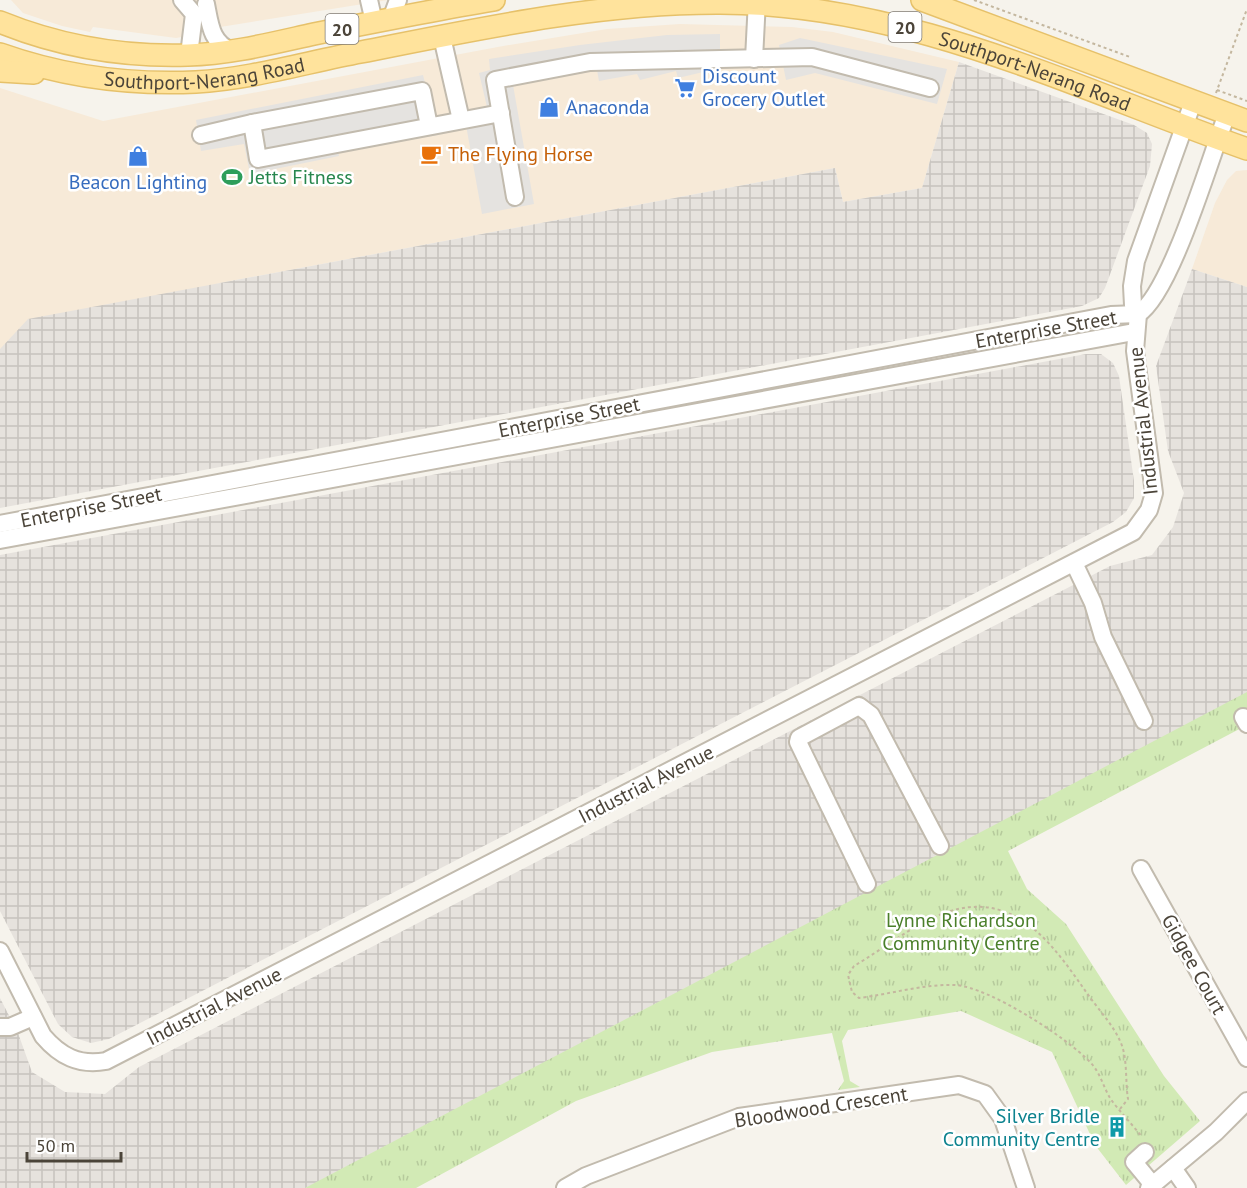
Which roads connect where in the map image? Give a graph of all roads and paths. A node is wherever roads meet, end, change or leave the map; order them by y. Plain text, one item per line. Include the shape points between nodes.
1 (182, 0) edge
2 (369, 0) edge
3 (494, 0) edge
4 (922, 0) edge
5 (974, 0) edge
6 (205, 2) edge
7 (757, 2) edge
8 (461, 3) edge
9 (1247, 9) edge
10 (388, 14) edge
11 (3, 20) edge
12 (442, 37) junction
13 (232, 51) junction
14 (0, 54) edge
15 (194, 55) junction
16 (1130, 57) dead end
17 (754, 59) junction
18 (0, 71) edge
19 (64, 72) junction
20 (196, 82) junction
21 (930, 88) dead end
22 (1247, 101) edge
23 (1192, 102) junction
24 (501, 113) junction
25 (1237, 118) edge
26 (461, 120) junction
27 (252, 123) junction
28 (429, 126) junction
29 (1184, 126) junction
30 (201, 135) dead end
31 (1218, 139) junction
32 (1247, 148) edge
33 (515, 197) dead end
34 (1138, 314) junction
35 (1134, 332) junction
36 (0, 524) edge
37 (0, 540) edge
38 (1074, 563) junction
39 (847, 681) junction
40 (859, 706) junction
41 (790, 710) junction
42 (1144, 721) dead end
43 (803, 736) junction
44 (940, 846) dead end
45 (1141, 869) dead end
46 (867, 884) dead end
47 (0, 951) edge
48 (33, 1017) junction
49 (0, 1027) edge
50 (1247, 1058) edge
51 (1247, 1101) edge
52 (1120, 1109) junction
53 (1145, 1152) joint
54 (1173, 1168) junction
55 (589, 1182) edge
56 (1151, 1186) edge
57 (565, 1188) edge
58 (1026, 1188) edge
59 (1187, 1188) edge

1 - 15 street via 194,12
2 - 10 street
3 - 8 main road, Southport-Nerang Road / 20
4 - 23 main road, Southport-Nerang Road / 20
5 - 16 path
6 - 13 street via 213,35
6 - 15 street
7 - 12 main road, Southport-Nerang Road / 20 via 611,9
7 - 17 street
7 - 29 main road, Southport-Nerang Road / 20 via 866,18 940,35
8 - 10 main road, Southport-Nerang Road / 20
9 - 22 path via 1216,92
10 - 13 main road, Southport-Nerang Road / 20
11 - 15 main road, Southport-Nerang Road / 20 via 53,40 99,50
12 - 20 main road, Southport-Nerang Road / 20
12 - 26 street
13 - 15 main road, Southport-Nerang Road / 20
14 - 19 main road, Southport-Nerang Road / 20
15 - 20 main road
17 - 21 street via 812,57
17 - 24 street via 590,62 495,80
18 - 19 main road
19 - 20 main road, Southport-Nerang Road / 20 via 111,79
23 - 25 main road, Southport-Nerang Road / 20
23 - 29 street, Industrial Avenue
24 - 26 street
24 - 33 street
25 - 31 street, Industrial Avenue
26 - 28 street
27 - 28 street via 422,91
27 - 28 street via 258,159
27 - 30 street
29 - 31 main road, Southport-Nerang Road / 20
29 - 34 street, Industrial Avenue via 1136,261 1133,296
31 - 32 main road, Southport-Nerang Road / 20
31 - 34 street, Industrial Avenue via 1169,269 1150,302
34 - 35 street, Industrial Avenue
34 - 36 street, Enterprise Street via 1099,318
35 - 37 street, Enterprise Street
35 - 38 street, Industrial Avenue via 1154,486 1152,501 1132,532
38 - 39 street, Industrial Avenue
38 - 42 street via 1093,603 1103,637
39 - 40 street
39 - 41 street, Industrial Avenue
40 - 43 street
40 - 44 street via 871,715
41 - 43 street
41 - 48 street, Industrial Avenue via 120,1055 94,1063 67,1058 51,1045
43 - 46 street via 798,746
45 - 50 street, Gidgee Court
47 - 48 street, Industrial Avenue
48 - 49 street via 10,1028
51 - 54 street
52 - 52 path via 1128,1099 1120,1041 1056,948 1029,925 1000,910 957,909 922,924 854,966 848,975 852,992 859,998 956,985 1001,1001 1090,1063
52 - 53 path via 1149,1146
53 - 56 street via 1134,1162
54 - 56 street
54 - 59 street
55 - 57 street, Bloodwood Crescent
55 - 58 street, Bloodwood Crescent via 739,1118 959,1085 985,1094 1003,1119

